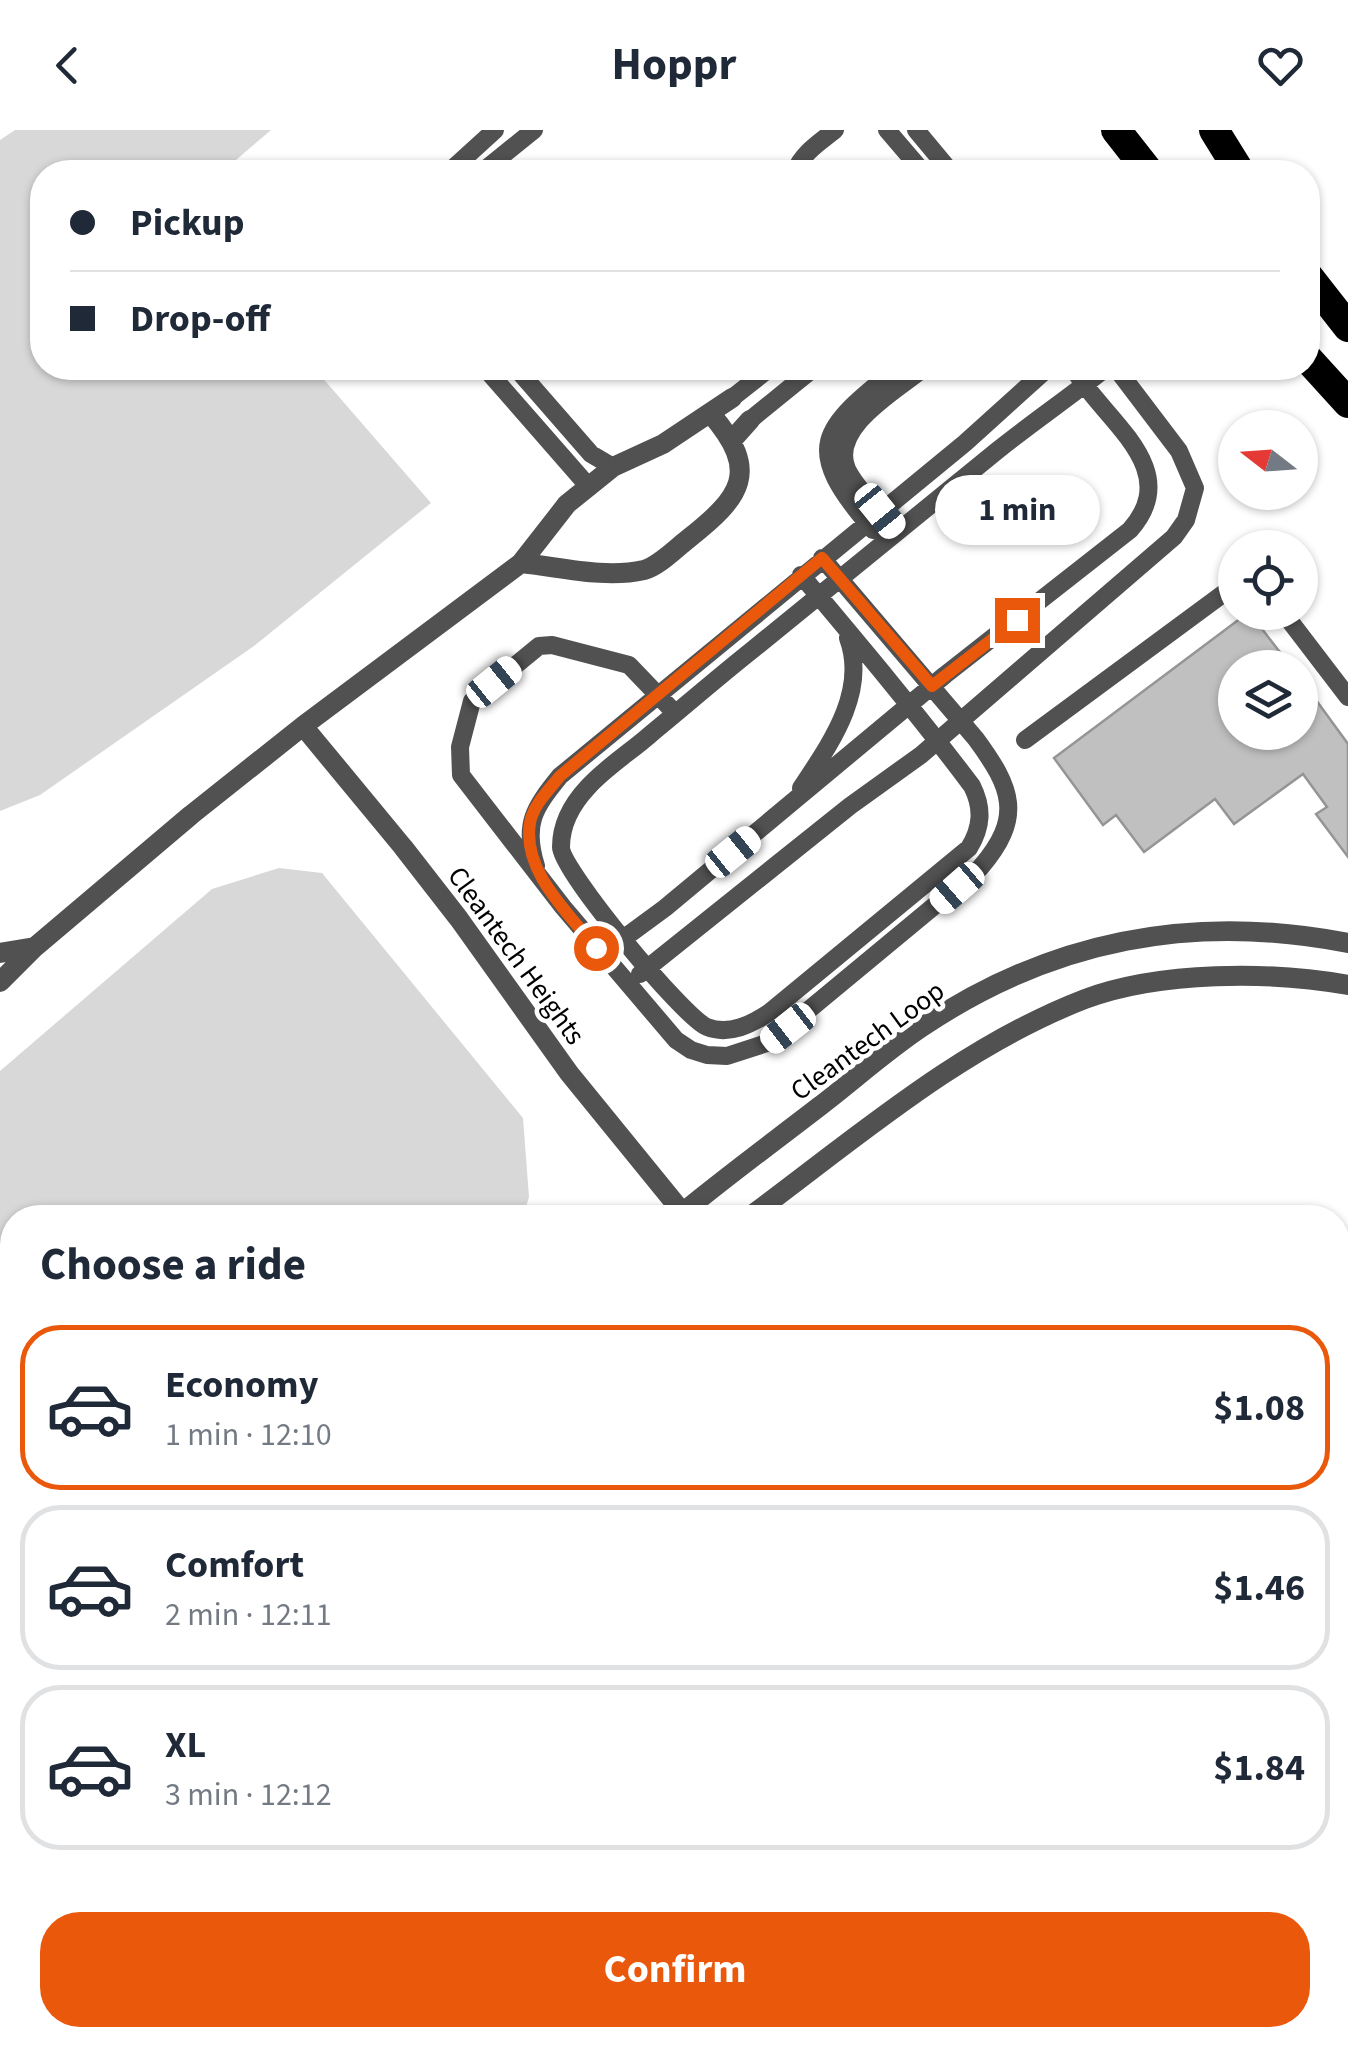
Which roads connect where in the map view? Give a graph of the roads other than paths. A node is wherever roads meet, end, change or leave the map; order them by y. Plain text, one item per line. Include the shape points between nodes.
1 (495, 130) edge
2 (534, 130) edge
3 (835, 130) edge
4 (887, 130) edge
5 (916, 130) edge
6 (1116, 130) edge
7 (1214, 130) edge
8 (462, 160) edge
9 (497, 160) edge
10 (802, 160) edge
11 (911, 160) edge
12 (940, 160) edge
13 (1140, 160) edge
14 (1233, 160) edge
15 (1320, 292) edge
16 (1348, 328) edge
17 (1320, 372) edge
18 (495, 380) edge
19 (527, 380) edge
20 (755, 380) edge
21 (799, 380) edge
22 (883, 380) edge
23 (909, 380) edge
24 (1035, 380) edge
25 (1080, 380) edge
26 (1091, 380) edge
27 (1125, 380) edge
28 (1084, 386) junction
29 (732, 398) joint
30 (1348, 403) edge
31 (711, 414) junction
32 (750, 420) joint
33 (733, 440) junction
34 (613, 467) junction
35 (588, 487) junction
36 (873, 516) junction
37 (890, 537) junction
38 (822, 558) junction
39 (521, 563) junction
40 (800, 575) junction
41 (840, 579) junction
42 (818, 597) junction
43 (1218, 599) edge
44 (844, 624) junction
45 (1298, 630) edge
46 (932, 686) junction
47 (658, 694) junction
48 (1348, 697) edge
49 (908, 706) junction
50 (675, 713) junction
51 (962, 721) junction
52 (302, 726) junction
53 (1026, 740) dead end
54 (936, 742) junction
55 (790, 805) junction
56 (540, 876) junction
57 (624, 937) junction
58 (1348, 943) edge
59 (34, 947) junction
60 (0, 953) edge
61 (602, 954) junction
62 (648, 968) junction
63 (0, 982) edge
64 (628, 983) junction
65 (1348, 985) edge
66 (673, 1205) edge
67 (696, 1205) edge
68 (766, 1205) edge

1 - 8 lane
2 - 9 lane
3 - 10 lane
4 - 11 lane
5 - 12 lane
6 - 13 highway
7 - 14 highway
15 - 16 highway
17 - 30 highway
18 - 35 lane
19 - 34 lane via 592,454
20 - 29 lane
21 - 32 lane
22 - 36 lane via 842,414 828,444 834,475
23 - 36 lane via 852,427 844,443 848,470
24 - 36 lane
25 - 28 lane
26 - 28 lane
27 - 51 lane via 1188,471 1195,488 1186,520 1161,551
28 - 37 lane
28 - 46 lane via 1147,468 1145,514
29 - 31 street
31 - 33 street
31 - 34 street
32 - 33 street
33 - 39 street via 738,487 720,514 649,569 620,574
34 - 35 street
35 - 39 street via 566,504
36 - 37 lane
36 - 38 lane
37 - 41 lane
38 - 40 lane
38 - 41 lane
39 - 52 street
40 - 42 lane
40 - 47 lane
41 - 42 lane
41 - 46 lane
42 - 44 lane
42 - 50 lane
43 - 53 lane
44 - 49 lane
44 - 55 lane via 854,654 844,718
45 - 48 lane
46 - 49 lane
46 - 51 lane
47 - 50 lane
47 - 56 lane via 560,776 538,803 530,824
47 - 56 lane via 629,665 552,644 539,646 472,701 460,747 461,775
49 - 54 lane
49 - 55 lane
50 - 57 lane via 589,786 567,816 560,851
51 - 54 lane
51 - 64 lane via 996,766 1010,802 994,853 770,1042 727,1056 691,1050
52 - 59 street
52 - 66 street, Cleantech Heights via 459,919
54 - 62 lane
54 - 62 lane via 979,799 969,848 770,1012 725,1031 703,1026
55 - 57 lane
56 - 61 lane
57 - 61 lane
57 - 62 lane
58 - 67 street, Cleantech Loop via 1232,929 1142,936 1066,956 922,1027
59 - 60 street
59 - 63 street
61 - 64 lane
62 - 64 lane
65 - 68 street via 1231,975 1088,998 950,1070

